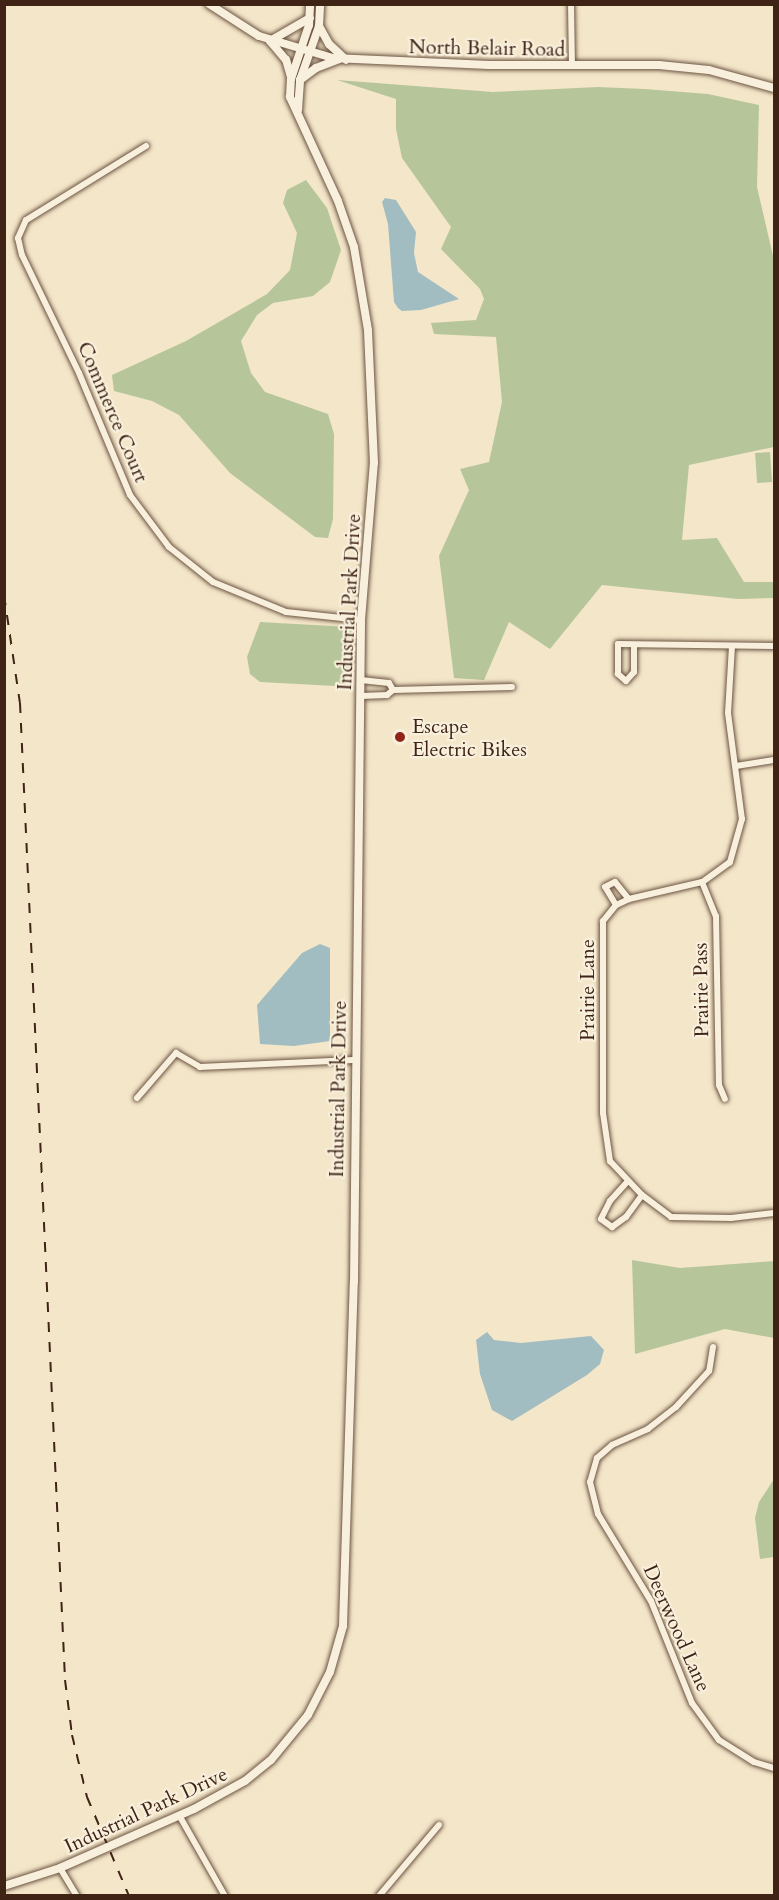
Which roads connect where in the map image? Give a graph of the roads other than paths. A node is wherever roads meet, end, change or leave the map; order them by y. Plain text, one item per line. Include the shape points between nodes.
1 (209, 4) edge
2 (309, 4) edge
3 (320, 4) edge
4 (571, 4) edge
5 (310, 18) junction
6 (319, 26) junction
7 (270, 40) junction
8 (305, 51) junction
9 (343, 59) junction
10 (572, 66) junction
11 (291, 79) junction
12 (300, 80) junction
13 (774, 88) edge
14 (297, 114) junction
15 (146, 146) dead end
16 (361, 620) junction
17 (634, 645) junction
18 (732, 646) junction
19 (774, 646) edge
20 (361, 680) junction
21 (512, 687) dead end
22 (393, 690) junction
23 (361, 696) junction
24 (774, 760) edge
25 (736, 766) junction
26 (702, 882) junction
27 (629, 899) junction
28 (616, 905) junction
29 (354, 1060) junction
30 (137, 1098) dead end
31 (725, 1099) dead end
32 (628, 1181) junction
33 (642, 1195) junction
34 (774, 1213) edge
35 (712, 1347) dead end
36 (774, 1768) edge
37 (179, 1815) junction
38 (439, 1825) dead end
39 (60, 1868) junction
40 (4, 1886) edge
41 (77, 1896) edge
42 (225, 1896) edge
43 (379, 1896) edge

1 - 7 street, North Belair Road via 242,28
2 - 5 street
3 - 6 street
4 - 10 street
5 - 7 street
5 - 8 street
6 - 8 street
6 - 9 street
7 - 8 street, North Belair Road
7 - 11 street via 286,60
8 - 9 street, North Belair Road
8 - 11 street, Industrial Park Drive
8 - 12 street
9 - 10 street, North Belair Road
9 - 12 street via 316,68
10 - 13 street, North Belair Road via 659,65 709,70
11 - 14 street, Industrial Park Drive via 290,97
12 - 14 street
14 - 16 street, Industrial Park Drive via 338,201 354,247 368,330 374,463
15 - 16 street, Commerce Court via 26,220 18,238 22,255 79,373 130,495 169,547 213,582 286,612
16 - 20 street, Industrial Park Drive
17 - 17 street via 618,644 618,674 626,681 634,672
17 - 18 street
18 - 19 street
18 - 25 street via 728,713
20 - 22 street via 389,683
20 - 23 street, Industrial Park Drive
21 - 22 street
22 - 23 street via 387,695
23 - 29 street, Industrial Park Drive via 362,816
24 - 25 street
25 - 26 street via 742,819 730,862
26 - 27 street
26 - 31 street, Prairie Pass via 716,915 719,1085
27 - 28 street
27 - 28 street via 615,882 605,887
28 - 32 street, Prairie Lane via 603,921 603,1113 610,1161
29 - 30 street via 200,1067 176,1053
29 - 37 street, Industrial Park Drive via 347,1593 341,1635 318,1697 290,1740 245,1781
32 - 33 street, Prairie Lane
32 - 33 street via 609,1201 601,1219 612,1227 626,1217
33 - 34 street, Prairie Lane via 671,1217 731,1218
35 - 36 street, Deerwood Lane via 709,1371 676,1407 648,1429 612,1445 597,1458 590,1482 598,1514 651,1601 692,1703 719,1740 754,1762
37 - 39 street, Industrial Park Drive
37 - 42 street
38 - 43 street
39 - 40 street, Industrial Park Drive
39 - 41 street

